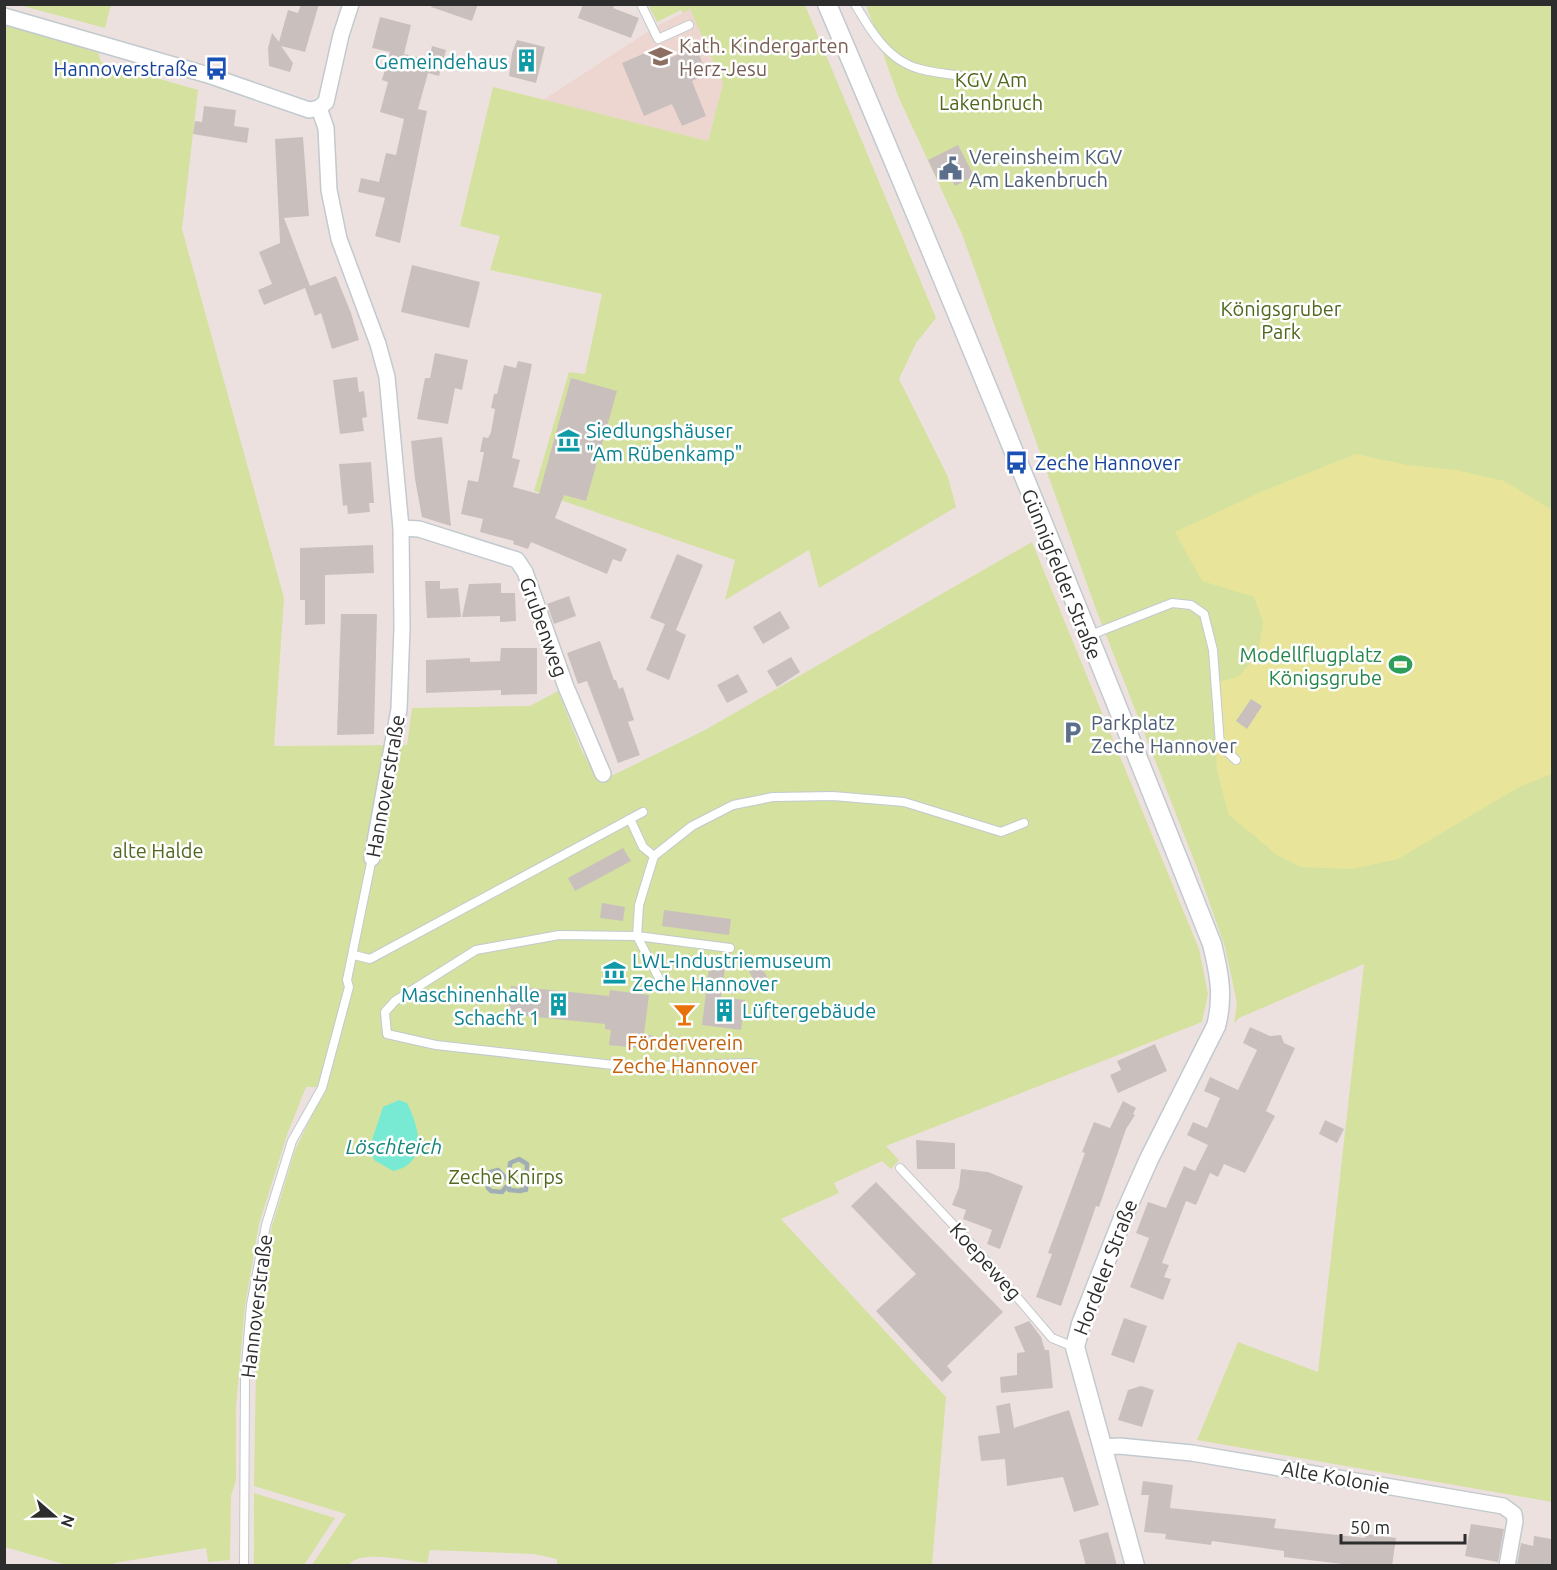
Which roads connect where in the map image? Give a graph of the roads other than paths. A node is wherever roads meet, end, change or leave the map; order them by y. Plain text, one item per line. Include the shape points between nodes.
1 (351, 4) edge
2 (641, 4) edge
3 (827, 4) edge
4 (855, 4) edge
5 (4, 16) edge
6 (689, 25) dead end
7 (966, 77) dead end
8 (319, 108) junction
9 (401, 528) junction
10 (1088, 636) junction
11 (1236, 760) dead end
12 (603, 774) dead end
13 (643, 812) dead end
14 (630, 819) junction
15 (1024, 823) dead end
16 (654, 856) junction
17 (372, 858) joint
18 (637, 936) junction
19 (730, 948) dead end
20 (354, 955) junction
21 (662, 984) dead end
22 (1219, 1016) joint
23 (751, 1063) dead end
24 (900, 1168) dead end
25 (1075, 1347) junction
26 (1102, 1447) junction
27 (244, 1566) edge
28 (1135, 1566) edge
29 (1507, 1566) edge

1 - 8 street via 326,102
2 - 6 lane via 658,39
3 - 10 street, Günnigfelder Straße
4 - 7 lane via 873,35 892,55 918,69
5 - 8 street via 208,75 309,110
8 - 9 street, Hannoverstraße via 326,128 329,190 339,239 387,377
9 - 12 street, Grubenweg via 420,529 517,560
9 - 17 street, Hannoverstraße via 399,709
10 - 11 lane via 1172,603 1191,604 1204,614 1213,650 1220,745
10 - 22 street, Günnigfelder Straße via 1212,944 1221,989
13 - 14 lane
14 - 16 lane via 643,846
14 - 20 lane via 370,959
15 - 16 lane via 1001,832 904,802 833,795 773,797 733,805 692,826
16 - 18 lane via 639,905
17 - 20 lane, Hannoverstraße
18 - 19 lane
18 - 21 lane
18 - 23 lane via 560,935 476,950 395,1001 384,1012 387,1034 478,1051 631,1067
20 - 27 lane, Hannoverstraße via 322,1088 292,1141 266,1225 251,1305 245,1377
22 - 25 street, Hordeler Straße via 1130,1202
24 - 25 lane, Koepeweg via 989,1263 1052,1338
25 - 26 street, Hordeler Straße
26 - 28 street, Hordeler Straße
26 - 29 street, Alte Kolonie via 1192,1453 1503,1506 1514,1514 1515,1521

